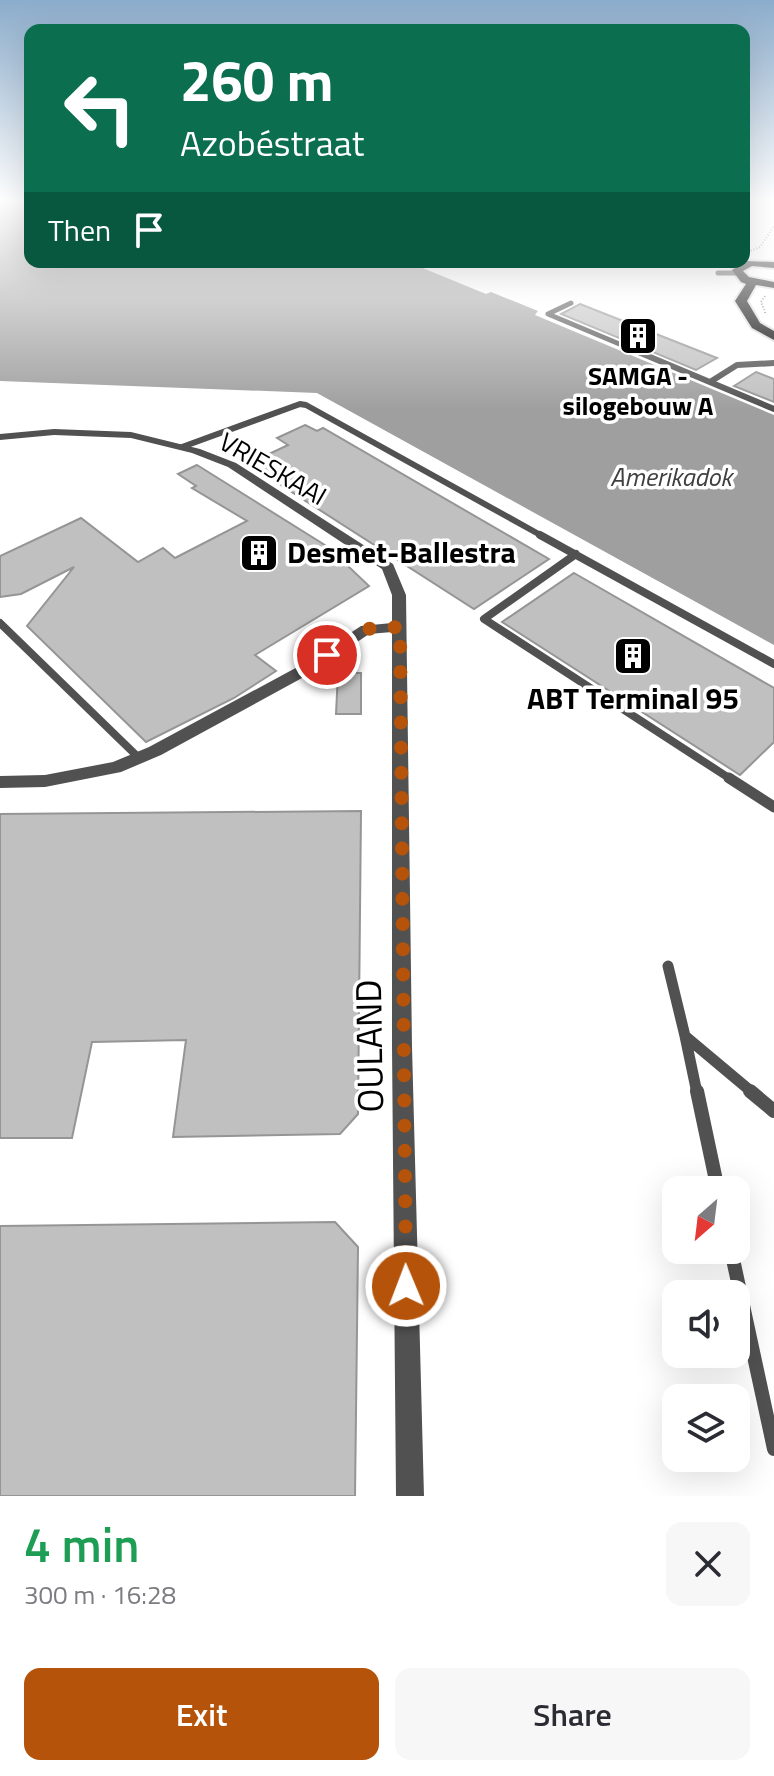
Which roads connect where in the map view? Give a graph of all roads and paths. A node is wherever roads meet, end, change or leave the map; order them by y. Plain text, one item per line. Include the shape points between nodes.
1 (740, 270) edge
2 (718, 273) dead end
3 (737, 273) junction
4 (752, 283) junction
5 (771, 289) edge
6 (571, 303) dead end
7 (767, 318) dead end
8 (774, 336) edge
9 (774, 363) edge
10 (710, 382) junction
11 (774, 409) edge
12 (0, 437) edge
13 (182, 447) junction
14 (576, 554) junction
15 (399, 595) joint
16 (0, 623) edge
17 (400, 627) junction
18 (774, 664) edge
19 (139, 758) junction
20 (0, 782) edge
21 (774, 807) edge
22 (668, 966) dead end
23 (685, 1036) junction
24 (774, 1111) edge
25 (715, 1176) edge
26 (734, 1264) edge
27 (774, 1449) edge
28 (410, 1496) edge

1 - 3 main road
2 - 3 lane
3 - 4 main road
4 - 5 main road
4 - 8 main road via 741,301 756,325
5 - 7 path via 761,302
6 - 10 lane via 548,314
9 - 10 lane via 737,365
10 - 11 lane
12 - 13 street, VRIESKAAI via 54,432 131,435
13 - 14 lane via 306,405
13 - 15 street, VRIESKAAI via 232,465 340,534 388,567
14 - 18 lane
14 - 21 lane via 484,619
15 - 17 street, OULAND
16 - 19 lane
17 - 19 street via 366,629 308,668
17 - 28 street, OULAND
19 - 20 street via 59,778
22 - 23 lane
23 - 24 lane
23 - 25 lane
26 - 27 lane

